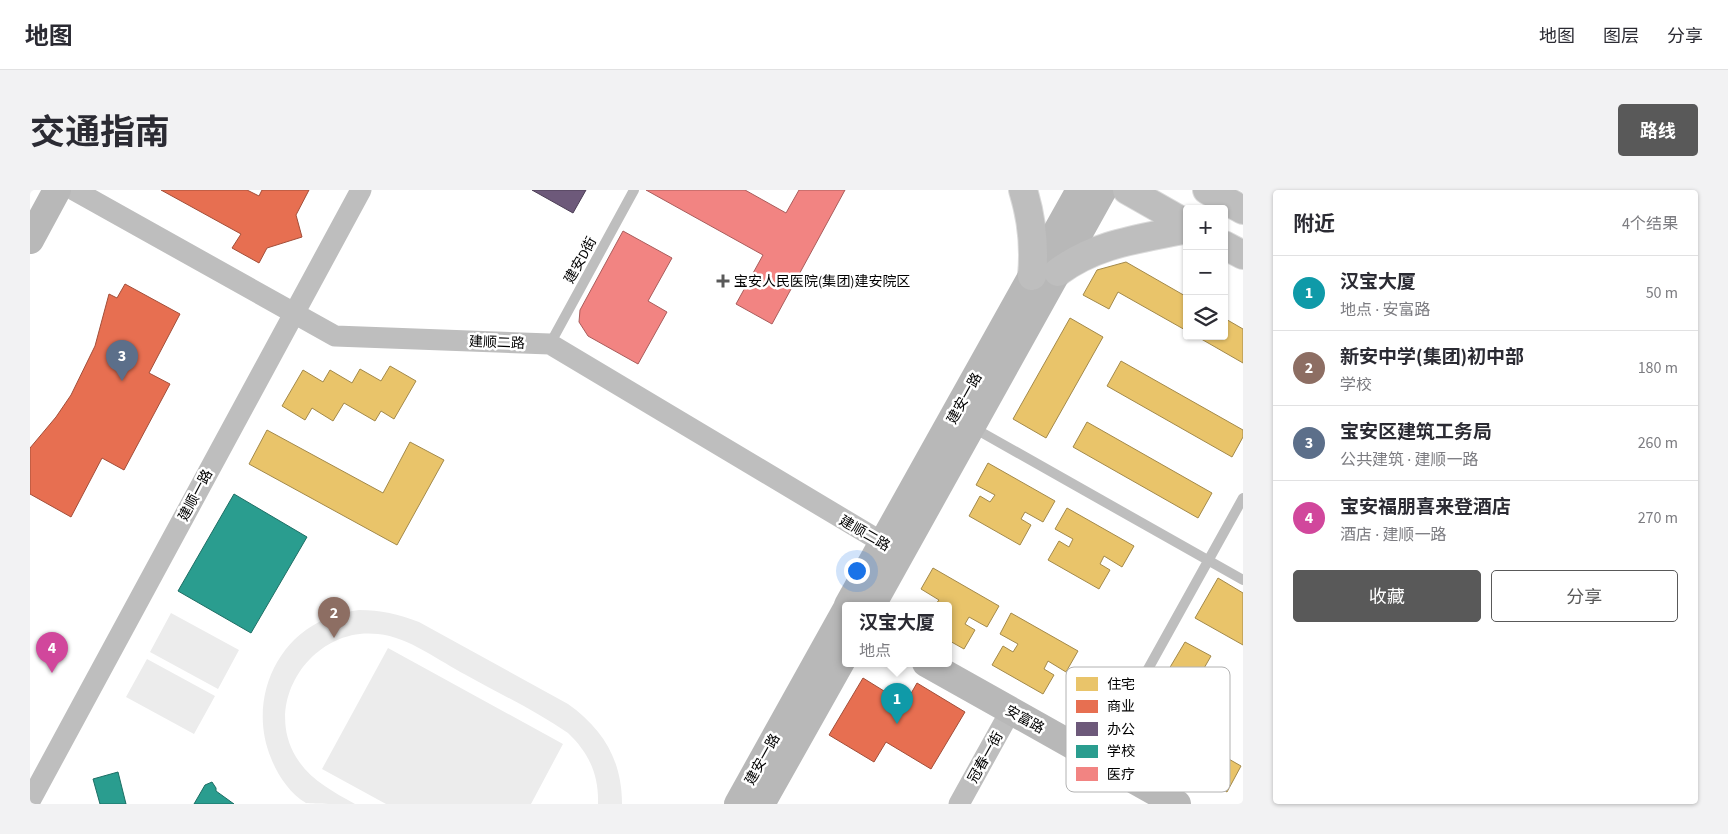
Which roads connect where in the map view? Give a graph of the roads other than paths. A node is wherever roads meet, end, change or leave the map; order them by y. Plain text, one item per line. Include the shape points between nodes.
1 (57, 190) edge
2 (74, 190) edge
3 (360, 190) edge
4 (634, 190) edge
5 (1023, 190) edge
6 (1080, 190) edge
7 (1103, 190) edge
8 (1127, 190) edge
9 (1207, 190) edge
10 (1243, 210) edge
11 (1183, 222) edge
12 (1183, 230) edge
13 (30, 240) edge
14 (1228, 247) edge
15 (1243, 255) edge
16 (1045, 274) junction
17 (294, 314) junction
18 (550, 344) junction
19 (972, 427) junction
20 (1243, 498) edge
21 (892, 548) junction
22 (1208, 560) junction
23 (1243, 580) edge
24 (853, 602) edge
25 (873, 602) edge
26 (842, 619) edge
27 (842, 660) edge
28 (933, 667) edge
29 (1149, 667) edge
30 (1011, 710) junction
31 (1066, 742) edge
32 (1155, 792) edge
33 (30, 801) edge
34 (738, 804) edge
35 (761, 804) edge
36 (959, 804) edge
37 (1177, 804) edge

1 - 13 main road
2 - 17 street, 建顺二路
3 - 17 street, 建顺一路
4 - 18 lane, 建安D街
5 - 16 main road via 1033,230 1034,254
6 - 16 main road, 建安一路
7 - 16 main road, 建安一路
8 - 11 main road
9 - 10 main road
12 - 16 main road via 1096,250
14 - 15 main road
16 - 19 main road, 建安一路
16 - 21 main road, 建安一路
17 - 18 street, 建顺二路 via 335,336
17 - 33 street, 建顺一路
18 - 21 street, 建顺二路
19 - 21 main road, 建安一路
19 - 22 lane
20 - 22 lane
21 - 24 main road, 建安一路
21 - 25 main road, 建安一路
22 - 23 lane
22 - 29 lane
26 - 34 main road, 建安一路
27 - 35 main road, 建安一路
28 - 30 main road, 安富路
30 - 31 main road, 安富路
30 - 36 street, 冠春一街
32 - 37 main road, 安富路

